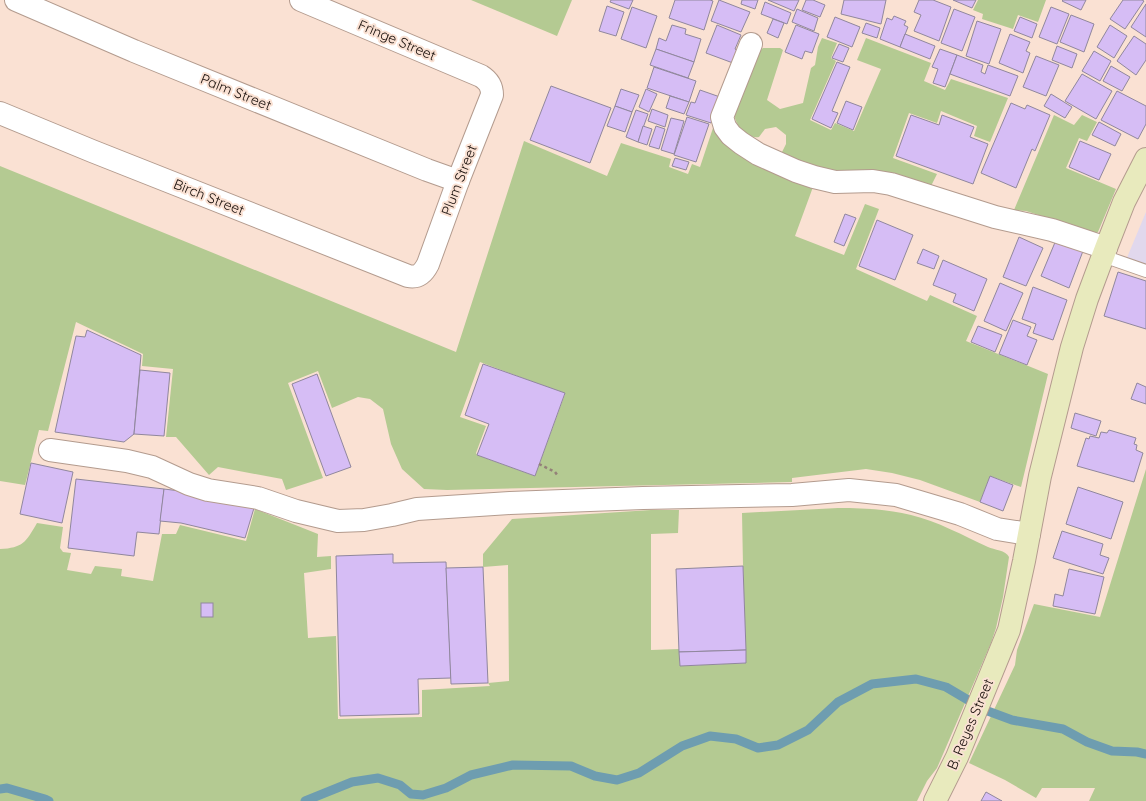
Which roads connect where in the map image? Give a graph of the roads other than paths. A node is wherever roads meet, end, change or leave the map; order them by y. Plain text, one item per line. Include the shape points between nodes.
1 (16, 0) edge
2 (301, 0) edge
3 (751, 44) dead end
4 (490, 83) joint
5 (0, 112) edge
6 (1146, 159) edge
7 (458, 181) junction
8 (1105, 252) junction
9 (1146, 271) edge
10 (420, 275) joint
11 (50, 450) dead end
12 (1029, 534) junction
13 (935, 801) edge

1 - 7 street, Palm Street via 134,51
2 - 4 street, Fringe Street via 481,76
3 - 8 street via 722,118 731,135 758,154 824,180 891,184 995,217 1052,230
4 - 7 street, Plum Street via 492,96
5 - 10 street, Birch Street via 408,276
6 - 8 street, B. Reyes Street via 1124,202
7 - 10 street, Plum Street via 428,264
8 - 9 lane
8 - 12 street, B. Reyes Street via 1087,299 1064,375
11 - 12 street via 152,466 208,490 258,498 338,521 364,520 417,509 643,498 792,495 849,490 896,495 960,514 997,529
12 - 13 street, B. Reyes Street via 1011,623 1003,646

